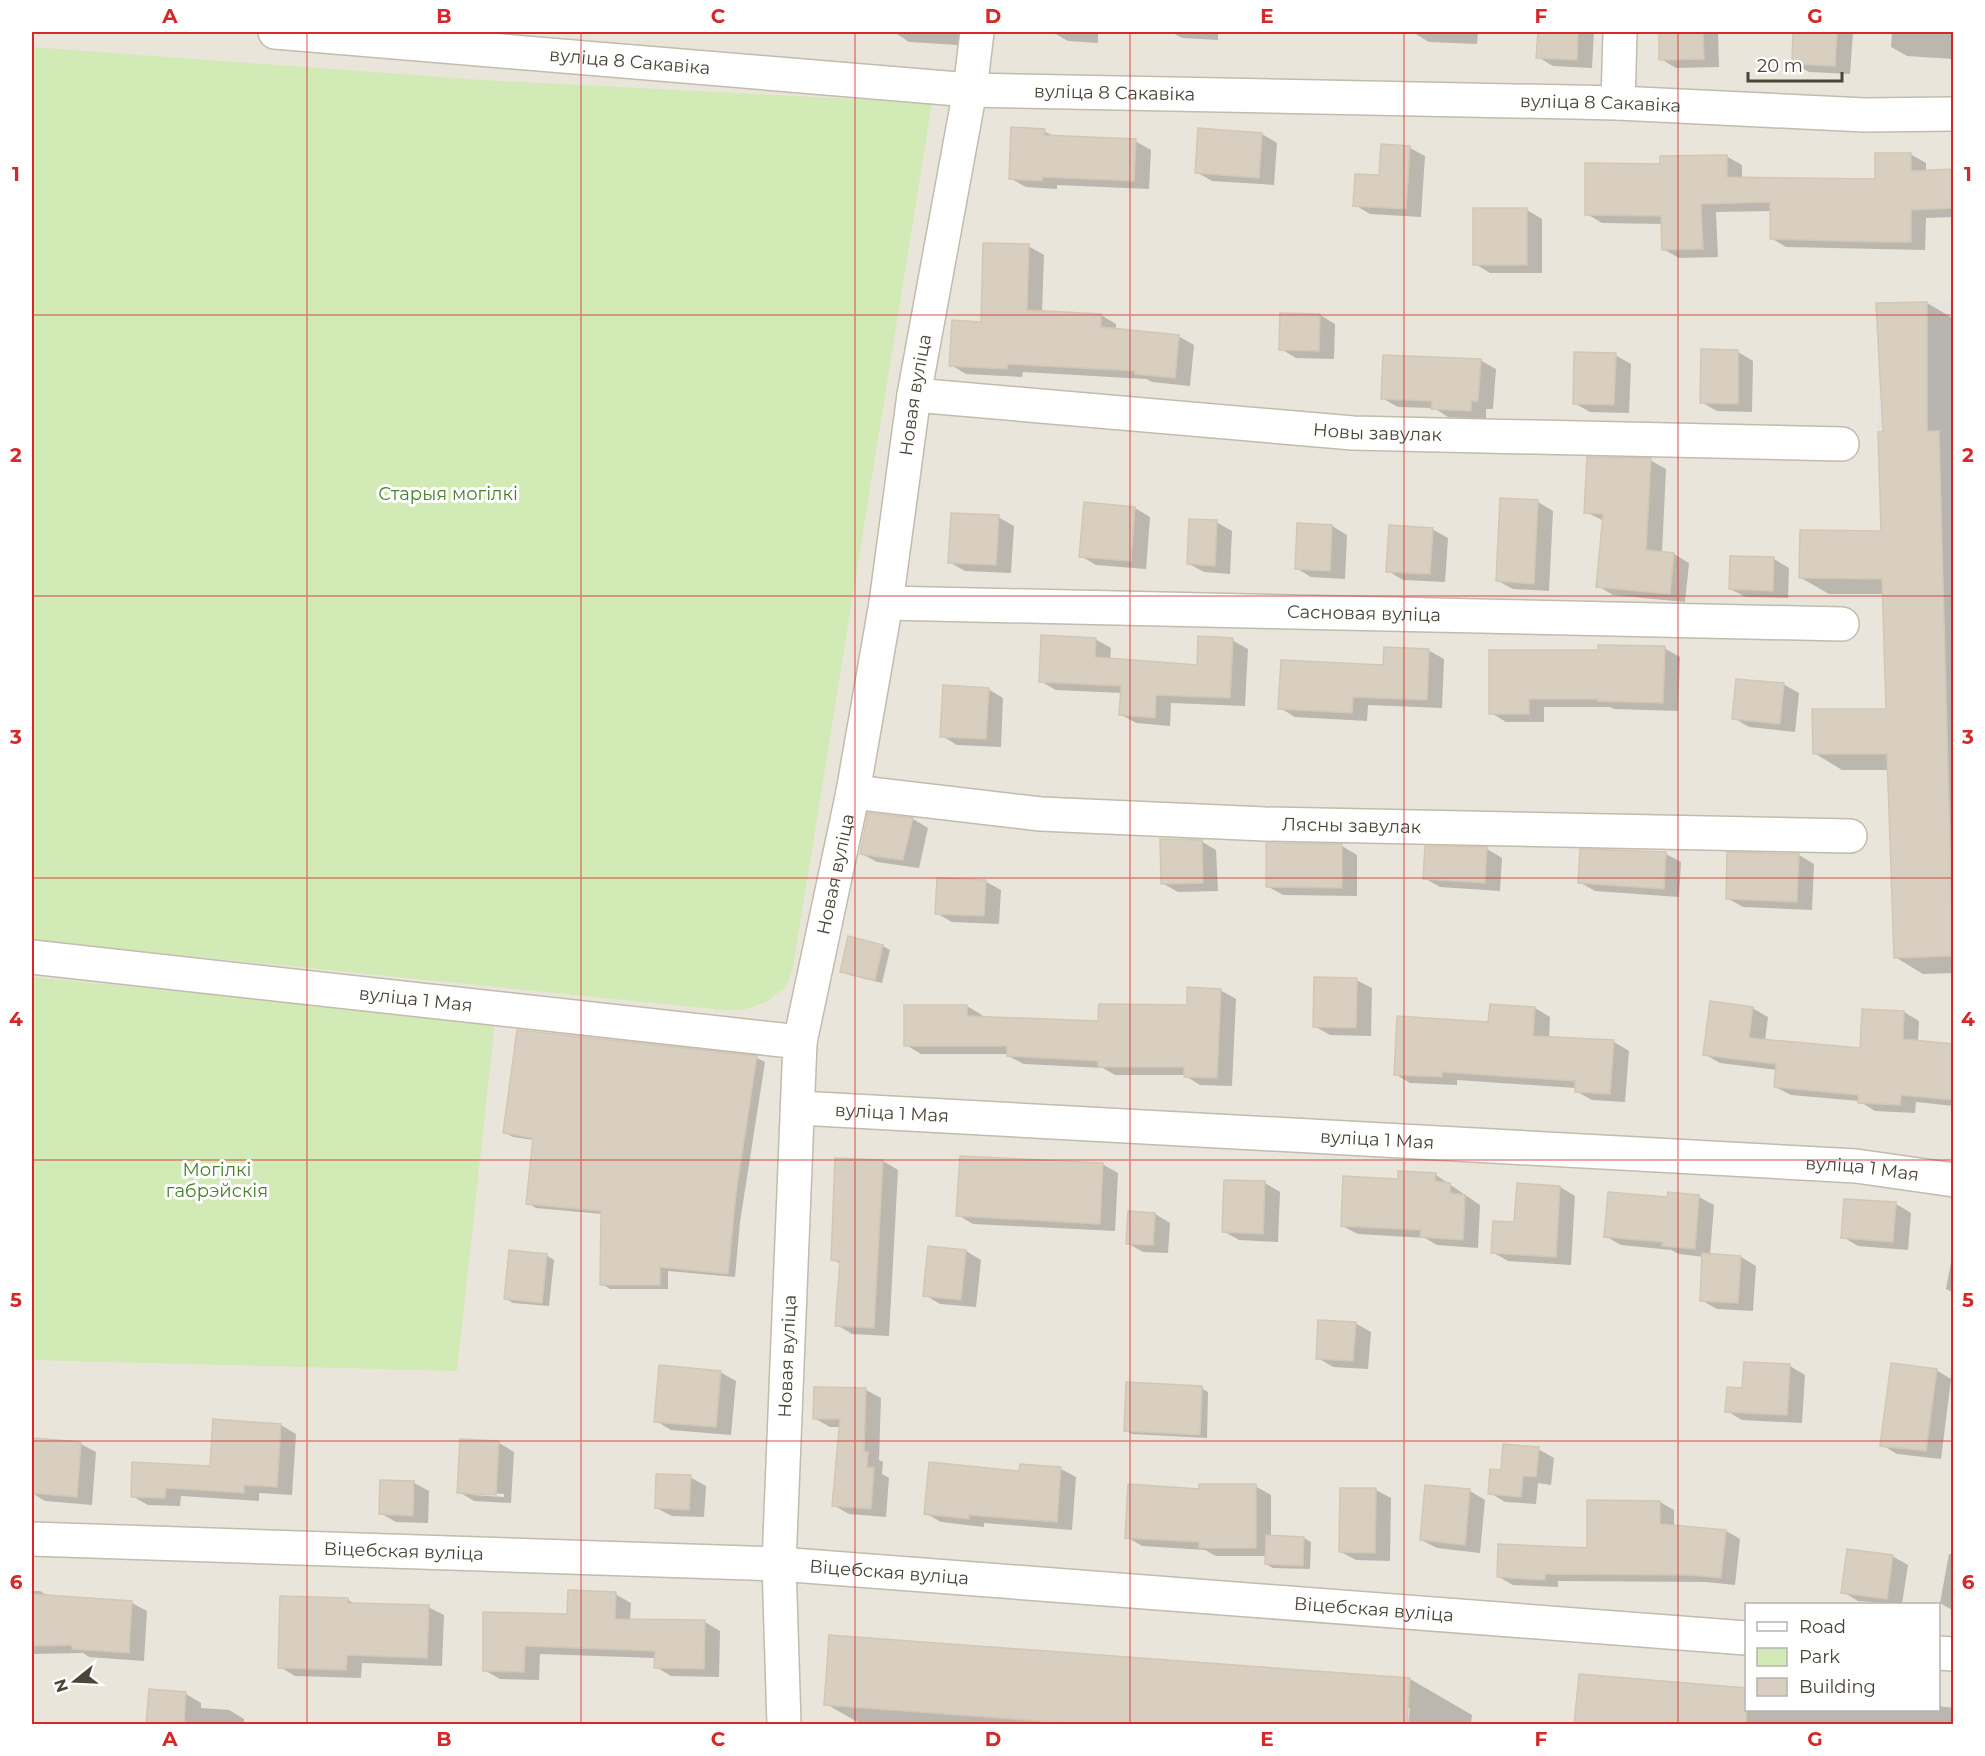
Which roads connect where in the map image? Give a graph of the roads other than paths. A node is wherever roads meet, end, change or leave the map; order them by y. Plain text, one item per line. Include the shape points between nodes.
1 (275, 32) edge
2 (977, 32) edge
3 (1620, 32) edge
4 (970, 90) junction
5 (1618, 103) junction
6 (1953, 114) edge
7 (914, 395) junction
8 (1842, 444) dead end
9 (886, 603) junction
10 (1842, 624) dead end
11 (853, 792) junction
12 (1850, 836) dead end
13 (32, 957) edge
14 (800, 1042) junction
15 (798, 1108) junction
16 (1953, 1180) edge
17 (32, 1539) edge
18 (779, 1564) junction
19 (1745, 1638) edge
20 (784, 1725) edge

1 - 4 street, вуліца 8 Сакавіка
2 - 4 street, Новая вуліца
3 - 5 street
4 - 5 street, вуліца 8 Сакавіка
4 - 7 street, Новая вуліца
5 - 6 street, вуліца 8 Сакавіка via 1865,115
7 - 8 street, Новы завулак via 1353,433
7 - 9 street, Новая вуліца
9 - 10 street, Сасновая вуліца
9 - 11 street, Новая вуліца
11 - 12 street, Лясны завулак via 1041,814 1254,824
11 - 14 street, Новая вуліца
13 - 14 street, вуліца 1 Мая
14 - 15 street, Новая вуліца
15 - 16 street, вуліца 1 Мая via 1844,1165
15 - 18 street, Новая вуліца
17 - 18 street, Віцебская вуліца
18 - 19 street, Віцебская вуліца
18 - 20 street, Новая вуліца

